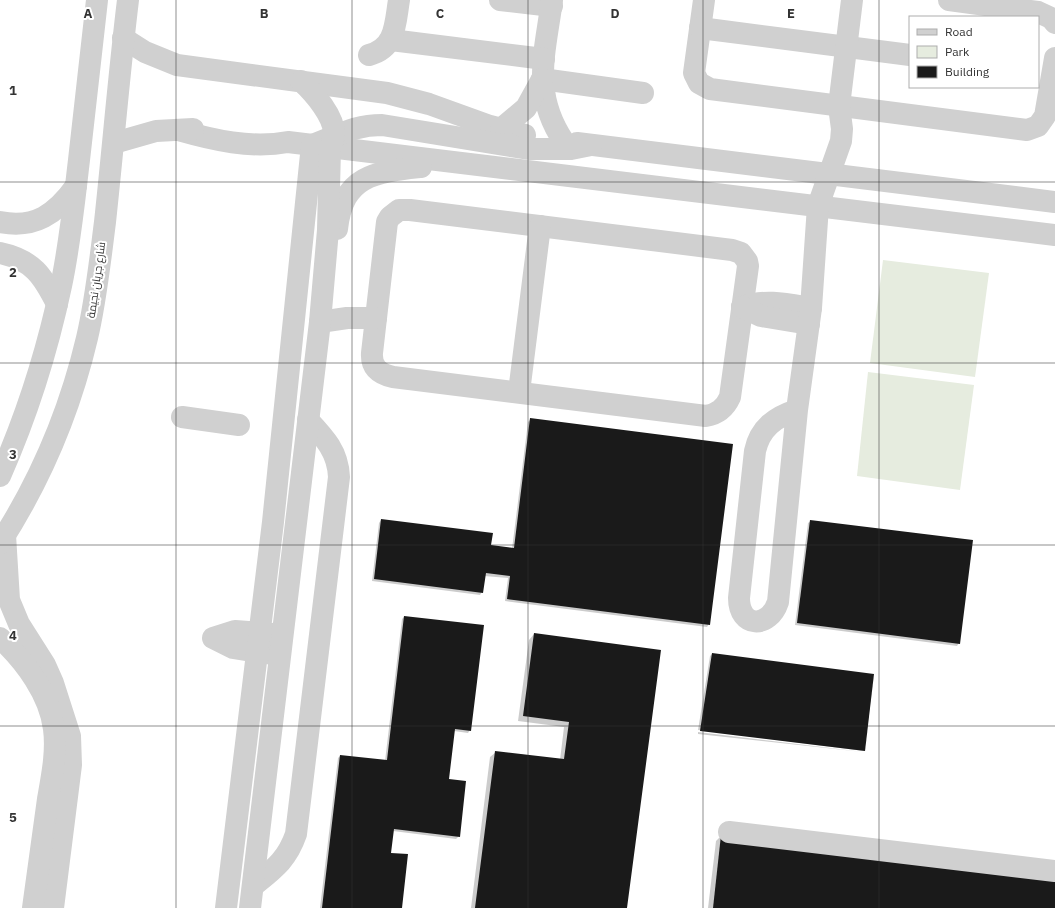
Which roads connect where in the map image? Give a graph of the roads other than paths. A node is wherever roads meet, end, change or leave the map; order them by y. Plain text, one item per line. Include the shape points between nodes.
1 (97, 0) edge
2 (128, 0) edge
3 (399, 0) edge
4 (500, 0) edge
5 (704, 0) edge
6 (852, 0) edge
7 (949, 0) edge
8 (552, 3) edge
9 (1055, 23) edge
10 (700, 28) junction
11 (123, 38) junction
12 (391, 40) junction
13 (846, 46) junction
14 (369, 55) dead end
15 (909, 55) edge
16 (1048, 68) edge
17 (543, 69) junction
18 (301, 81) junction
19 (643, 93) dead end
20 (839, 106) junction
21 (501, 129) junction
22 (564, 142) junction
23 (114, 143) junction
24 (325, 143) junction
25 (591, 145) junction
26 (455, 163) junction
27 (828, 174) junction
28 (76, 186) junction
29 (1055, 202) edge
30 (818, 206) junction
31 (0, 222) edge
32 (540, 226) junction
33 (1055, 235) edge
34 (0, 253) edge
35 (323, 290) junction
36 (57, 304) junction
37 (742, 307) junction
38 (810, 316) junction
39 (376, 318) junction
40 (320, 322) junction
41 (519, 392) junction
42 (797, 410) junction
43 (182, 417) dead end
44 (308, 420) junction
45 (239, 425) dead end
46 (0, 476) edge
47 (3, 539) edge
48 (0, 638) edge
49 (258, 642) junction
50 (281, 645) junction
51 (729, 832) dead end
52 (1055, 871) edge
53 (253, 886) junction
54 (33, 908) edge
55 (53, 908) edge
56 (226, 908) edge
57 (250, 908) edge

1 - 28 street
2 - 11 street, شارع جريان نجيمة
3 - 12 street
4 - 8 street
5 - 10 street
6 - 13 street
7 - 9 street via 1038,12 1051,18
8 - 17 street
10 - 13 street
10 - 20 street via 694,73 704,87
11 - 18 street via 145,52 177,65
11 - 23 street, شارع جريان نجيمة
12 - 14 street via 382,50
12 - 17 street
13 - 15 street
13 - 20 street
16 - 20 street via 1045,116 1038,126 1027,130
17 - 19 street
17 - 21 street via 526,108
17 - 22 street via 546,106 550,119
18 - 21 street via 366,89 408,98
18 - 24 street via 319,100 331,123
20 - 27 street via 828,127 826,139
21 - 22 street
22 - 25 street
23 - 24 street via 156,132 207,128 237,129 266,134 288,142
23 - 47 street, شارع جريان نجيمة via 95,298 77,375 50,450
24 - 25 street via 357,127 382,125 529,149 564,149
24 - 26 street
24 - 35 street via 328,230
24 - 49 street
25 - 27 street
26 - 30 street
26 - 35 street via 387,171 365,178 355,186 345,199 338,216 333,257
27 - 29 street
27 - 30 street
28 - 31 street via 57,209 42,218 17,224
28 - 36 street via 69,244
30 - 33 street
30 - 38 street
32 - 37 street via 737,251 745,257 748,266
32 - 39 street via 410,210 394,213 387,222
32 - 41 street
34 - 36 street via 31,266 48,286
35 - 40 street
36 - 46 street via 32,396
37 - 38 street via 771,318
37 - 41 street via 730,397 723,408 712,415
38 - 42 street
39 - 40 street via 347,318
39 - 41 street via 372,359 373,365 382,374
40 - 44 street
42 - 42 street via 779,417 766,428 755,451 738,598 740,610 755,621 762,622 768,619 778,602
43 - 45 street
44 - 50 street
44 - 53 street via 332,448 339,467 339,477 296,834 279,865
47 - 55 street via 9,600 19,624 45,665 70,736 71,765
48 - 54 street via 27,668 41,691 54,728 53,767
49 - 50 street
49 - 56 street
50 - 53 street
51 - 52 street
53 - 57 street

